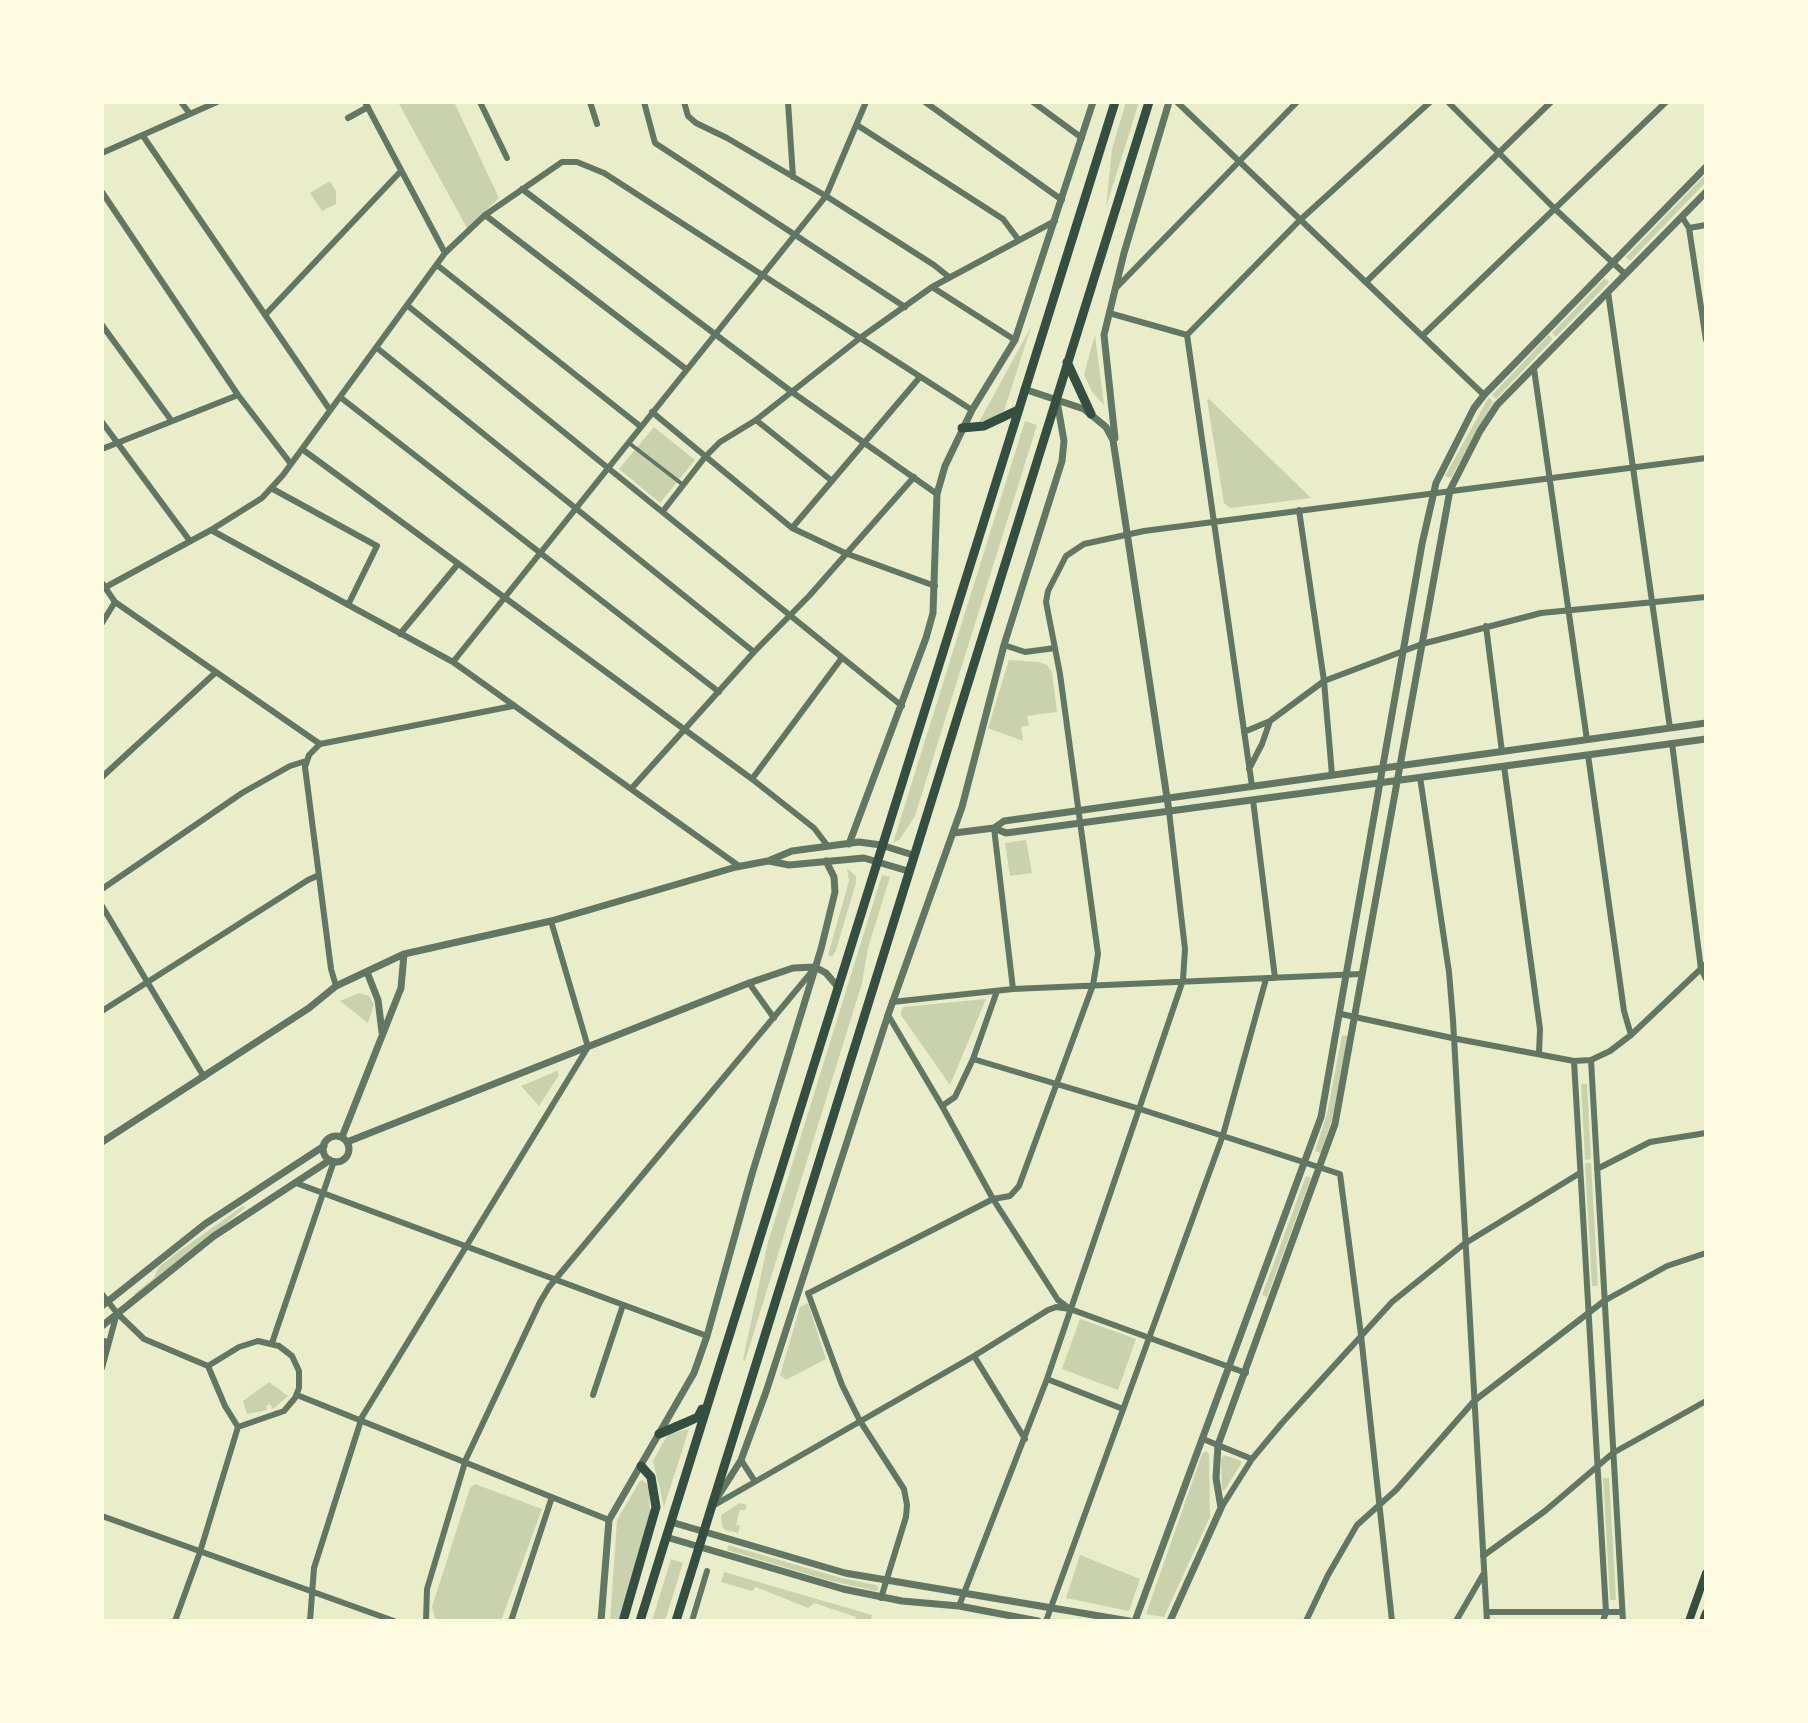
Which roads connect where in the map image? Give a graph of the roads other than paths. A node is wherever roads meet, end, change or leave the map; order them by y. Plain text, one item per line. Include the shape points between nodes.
1 (181, 102) edge
2 (217, 102) edge
3 (480, 102) edge
4 (590, 102) edge
5 (644, 102) edge
6 (684, 102) edge
7 (788, 102) edge
8 (866, 102) edge
9 (925, 102) edge
10 (1033, 102) edge
11 (1093, 102) edge
12 (1115, 102) edge
13 (1149, 102) edge
14 (1169, 102) edge
15 (1177, 102) edge
16 (1297, 102) edge
17 (1430, 102) edge
18 (1448, 102) edge
19 (1551, 102) edge
20 (1666, 102) edge
21 (366, 105) edge
22 (190, 114) junction
23 (348, 118) dead end
24 (597, 124) dead end
25 (857, 125) junction
26 (143, 136) junction
27 (1082, 138) junction
28 (102, 153) edge
29 (1499, 154) junction
30 (507, 158) dead end
31 (1239, 161) junction
32 (1706, 167) edge
33 (401, 171) junction
34 (793, 177) junction
35 (522, 189) junction
36 (102, 192) edge
37 (1706, 192) edge
38 (826, 196) junction
39 (1062, 200) junction
40 (1555, 209) junction
41 (485, 215) junction
42 (1682, 217) junction
43 (1056, 220) junction
44 (1299, 221) junction
45 (1706, 225) edge
46 (1689, 228) junction
47 (796, 233) junction
48 (1018, 239) junction
49 (445, 253) junction
50 (1613, 262) junction
51 (437, 265) junction
52 (764, 274) junction
53 (1625, 274) junction
54 (949, 277) junction
55 (1366, 282) junction
56 (932, 287) junction
57 (1116, 288) junction
58 (1608, 292) junction
59 (408, 306) junction
60 (905, 307) junction
61 (1109, 313) junction
62 (265, 315) junction
63 (102, 325) edge
64 (716, 333) junction
65 (1187, 335) junction
66 (1422, 336) junction
67 (860, 338) junction
68 (1015, 340) junction
69 (1706, 340) edge
70 (377, 348) junction
71 (1067, 362) junction
72 (686, 369) junction
73 (1534, 369) junction
74 (920, 377) junction
75 (1024, 389) junction
76 (792, 392) junction
77 (238, 395) junction
78 (1484, 395) junction
79 (340, 397) junction
80 (1056, 399) junction
81 (330, 410) junction
82 (972, 410) junction
83 (1018, 410) junction
84 (652, 412) junction
85 (1091, 414) junction
86 (171, 420) junction
87 (756, 420) junction
88 (102, 422) edge
89 (640, 426) junction
90 (962, 428) junction
91 (117, 442) junction
92 (627, 442) junction
93 (864, 443) junction
94 (102, 449) edge
95 (302, 449) junction
96 (1116, 452) junction
97 (705, 457) junction
98 (1706, 458) edge
99 (291, 464) junction
100 (608, 466) junction
101 (1631, 469) junction
102 (914, 477) junction
103 (1550, 477) junction
104 (832, 481) junction
105 (683, 485) junction
106 (271, 488) junction
107 (1450, 490) junction
108 (1433, 492) junction
109 (937, 494) junction
110 (575, 508) junction
111 (1299, 510) junction
112 (663, 511) junction
113 (1214, 521) junction
114 (792, 528) junction
115 (211, 530) junction
116 (1128, 534) junction
117 (190, 541) junction
118 (540, 552) junction
119 (845, 553) junction
120 (458, 564) junction
121 (935, 586) junction
122 (103, 587) edge
123 (503, 597) junction
124 (1706, 597) edge
125 (115, 602) junction
126 (1652, 603) junction
127 (348, 605) junction
128 (1568, 609) junction
129 (790, 617) junction
130 (102, 623) edge
131 (1486, 626) junction
132 (400, 634) junction
133 (1422, 644) junction
134 (1004, 645) junction
135 (1055, 648) junction
136 (1405, 651) junction
137 (754, 652) junction
138 (841, 659) junction
139 (453, 662) junction
140 (215, 673) junction
141 (1324, 681) junction
142 (719, 692) junction
143 (514, 706) junction
144 (902, 706) junction
145 (1270, 721) junction
146 (1706, 723) edge
147 (1670, 728) junction
148 (684, 730) junction
149 (1244, 732) junction
150 (1706, 739) edge
151 (1587, 740) junction
152 (1672, 743) junction
153 (320, 744) junction
154 (1502, 752) junction
155 (1588, 755) junction
156 (306, 761) junction
157 (1400, 766) junction
158 (1504, 766) junction
159 (1384, 768) junction
160 (1249, 769) junction
161 (1332, 775) junction
162 (102, 777) edge
163 (1420, 777) junction
164 (752, 779) junction
165 (1398, 780) junction
166 (1382, 782) junction
167 (1252, 786) junction
168 (631, 789) junction
169 (1168, 798) junction
170 (1253, 800) junction
171 (1078, 811) junction
172 (1169, 811) junction
173 (1080, 823) junction
174 (994, 828) junction
175 (954, 833) junction
176 (849, 844) junction
177 (827, 845) junction
178 (881, 845) junction
179 (913, 855) junction
180 (768, 861) junction
181 (826, 861) junction
182 (877, 861) junction
183 (739, 866) junction
184 (908, 871) junction
185 (319, 875) junction
186 (102, 889) edge
187 (102, 906) edge
188 (551, 921) junction
189 (404, 954) junction
190 (1703, 966) edge
191 (815, 967) junction
192 (367, 972) junction
193 (1348, 974) junction
194 (1361, 974) junction
195 (1275, 978) junction
196 (1266, 979) junction
197 (1706, 979) edge
198 (1183, 980) junction
199 (147, 981) junction
200 (749, 983) junction
201 (1093, 985) junction
202 (336, 986) junction
203 (837, 986) junction
204 (1013, 989) junction
205 (997, 991) junction
206 (892, 1002) junction
207 (102, 1011) edge
208 (1341, 1014) junction
209 (888, 1015) junction
210 (1354, 1017) junction
211 (774, 1018) junction
212 (382, 1032) junction
213 (1631, 1035) junction
214 (1452, 1038) junction
215 (588, 1047) junction
216 (1539, 1054) junction
217 (973, 1059) junction
218 (1591, 1060) junction
219 (1574, 1061) junction
220 (204, 1077) junction
221 (1056, 1086) junction
222 (942, 1106) junction
223 (1140, 1109) junction
224 (1706, 1133) edge
225 (1223, 1135) junction
226 (344, 1139) junction
227 (102, 1142) edge
228 (324, 1146) junction
229 (332, 1161) junction
230 (1306, 1161) junction
231 (1321, 1167) junction
232 (1597, 1169) junction
233 (1580, 1173) junction
234 (296, 1183) junction
235 (324, 1193) junction
236 (993, 1199) junction
237 (1464, 1244) junction
238 (468, 1247) junction
239 (1706, 1253) edge
240 (556, 1280) junction
241 (798, 1291) junction
242 (809, 1293) junction
243 (102, 1294) edge
244 (1604, 1301) junction
245 (105, 1304) edge
246 (623, 1305) junction
247 (1070, 1309) junction
248 (1589, 1312) junction
249 (117, 1313) junction
250 (102, 1326) edge
251 (1361, 1335) junction
252 (707, 1336) junction
253 (1150, 1339) junction
254 (102, 1340) edge
255 (272, 1343) junction
256 (102, 1351) edge
257 (974, 1356) junction
258 (208, 1366) junction
259 (1229, 1367) junction
260 (102, 1368) edge
261 (1246, 1373) junction
262 (1047, 1379) junction
263 (297, 1395) junction
264 (593, 1395) dead end
265 (709, 1400) junction
266 (1474, 1401) junction
267 (1706, 1401) edge
268 (1123, 1409) junction
269 (361, 1421) junction
270 (860, 1421) junction
271 (238, 1427) junction
272 (659, 1434) junction
273 (1025, 1439) junction
274 (1203, 1439) junction
275 (1218, 1445) junction
276 (1613, 1453) junction
277 (1252, 1459) junction
278 (741, 1460) junction
279 (465, 1463) junction
280 (1597, 1465) junction
281 (641, 1466) junction
282 (754, 1480) junction
283 (552, 1497) junction
284 (1379, 1504) junction
285 (711, 1507) junction
286 (1221, 1508) junction
287 (102, 1516) edge
288 (609, 1520) junction
289 (671, 1522) junction
290 (704, 1532) junction
291 (666, 1537) junction
292 (699, 1547) junction
293 (200, 1552) junction
294 (1483, 1556) junction
295 (707, 1571) dead end
296 (1484, 1573) junction
297 (1706, 1573) edge
298 (885, 1581) junction
299 (963, 1591) junction
300 (312, 1592) junction
301 (881, 1598) junction
302 (959, 1606) junction
303 (1050, 1607) junction
304 (1487, 1612) junction
305 (1606, 1612) junction
306 (1621, 1612) junction
307 (1706, 1613) edge
308 (175, 1621) edge
309 (310, 1621) edge
310 (394, 1621) edge
311 (426, 1621) edge
312 (511, 1621) edge
313 (601, 1621) edge
314 (623, 1621) edge
315 (640, 1621) edge
316 (676, 1621) edge
317 (692, 1621) edge
318 (1038, 1621) edge
319 (1046, 1621) edge
320 (1129, 1621) edge
321 (1135, 1621) edge
322 (1170, 1621) edge
323 (1306, 1621) edge
324 (1392, 1621) edge
325 (1456, 1621) edge
326 (1487, 1621) edge
327 (1605, 1621) edge
328 (1623, 1621) edge
329 (1689, 1621) edge
330 (1703, 1621) edge

1 - 22 street
2 - 22 street
3 - 30 street
4 - 24 street
5 - 47 street via 655,143
6 - 34 street via 696,123
7 - 34 street
8 - 25 street
9 - 39 street
10 - 27 street
11 - 27 street
12 - 75 main road
13 - 71 main road
14 - 57 street
15 - 31 street
16 - 31 street
17 - 44 street
18 - 29 street
19 - 29 street
20 - 40 street
21 - 23 street
21 - 33 street
22 - 26 street
25 - 38 street
25 - 48 street via 1003,219
26 - 28 street
26 - 62 street
27 - 39 street
29 - 40 street
29 - 55 street
31 - 44 street
31 - 57 street
32 - 50 street
33 - 49 street
33 - 62 street
34 - 38 street
35 - 41 street
35 - 52 street via 551,167 577,162 604,173
35 - 64 street
36 - 77 street
37 - 42 street
38 - 47 street
38 - 54 street
39 - 43 street
40 - 50 street
40 - 66 street
41 - 49 street
41 - 72 street
42 - 46 street
42 - 53 street
43 - 48 street
43 - 68 street
44 - 55 street
44 - 65 street
45 - 46 street
46 - 69 street
47 - 52 street
47 - 60 street
48 - 54 street
49 - 51 street
50 - 53 street
50 - 78 street
51 - 59 street
51 - 89 street
52 - 64 street
52 - 67 street
53 - 58 street
54 - 56 street
55 - 66 street
56 - 60 street
56 - 68 street
57 - 61 street
58 - 73 street
58 - 101 street
59 - 70 street
59 - 100 street
60 - 67 street
61 - 65 street
61 - 96 street via 1104,348
62 - 81 street
63 - 86 street
64 - 72 street
64 - 76 street
65 - 113 street
66 - 78 street
67 - 74 street
67 - 76 street
68 - 82 street
70 - 79 street
70 - 110 street
71 - 80 main road
71 - 85 main road
72 - 84 street
73 - 103 street
73 - 107 street via 1488,416
74 - 82 street
74 - 93 street
75 - 80 street
75 - 83 main road
76 - 87 street
76 - 93 street
77 - 86 street
77 - 99 street
78 - 108 street
79 - 81 street
79 - 118 street
80 - 85 street
80 - 134 street via 1064,441 1060,469
80 - 179 main road
81 - 95 street
82 - 90 street
83 - 90 main road via 984,426
83 - 178 main road
84 - 89 street
84 - 97 street
85 - 96 street via 1109,431
86 - 91 street
87 - 97 street
87 - 104 street
88 - 91 street
89 - 92 street
90 - 109 street
91 - 94 street
91 - 117 street
92 - 100 street
92 - 105 street
93 - 102 street
93 - 104 street
95 - 99 street
95 - 120 street
96 - 116 street
97 - 105 street
97 - 114 street
98 - 101 street
99 - 106 street
100 - 110 street
100 - 112 street
101 - 103 street
101 - 126 street
102 - 109 street
102 - 119 street
103 - 107 street
103 - 128 street
104 - 114 street
105 - 112 street
106 - 115 street
106 - 127 street via 377,546
107 - 108 street
107 - 133 street
108 - 111 street
108 - 136 street
109 - 121 street
110 - 118 street
110 - 137 street
111 - 113 street
111 - 141 street
112 - 129 street
113 - 116 street
113 - 149 street
114 - 119 street
115 - 117 street
115 - 127 street
116 - 135 street via 1084,544 1061,562 1046,597
116 - 169 street
117 - 122 street
118 - 123 street
118 - 142 street
119 - 121 street
119 - 129 street
120 - 123 street
120 - 132 street
121 - 144 street via 933,613
122 - 125 street
123 - 139 street
123 - 148 street
124 - 126 street
125 - 130 street
125 - 140 street
126 - 128 street
126 - 147 street
127 - 132 street
128 - 131 street
128 - 151 street
129 - 137 street
129 - 138 street
131 - 133 street
131 - 154 street
132 - 139 street
133 - 136 street
133 - 157 street
134 - 135 street via 1025,652
134 - 175 street
135 - 171 street
136 - 141 street
136 - 159 street
137 - 142 street
138 - 144 street
138 - 164 street
139 - 143 street
140 - 153 street
140 - 162 street
141 - 145 street
141 - 161 street
142 - 148 street
143 - 153 street
143 - 168 street
144 - 176 street
145 - 149 street
145 - 160 street
146 - 147 street
147 - 151 street
148 - 164 street
148 - 168 street
149 - 160 street
150 - 152 street
151 - 154 street
152 - 155 street
152 - 190 street
153 - 156 street
154 - 157 street
155 - 158 street
155 - 213 street
156 - 185 street
156 - 186 street via 242,793
157 - 159 street
157 - 165 street
158 - 163 street
158 - 216 street via 1540,1029
159 - 161 street
159 - 166 street
160 - 167 street
161 - 167 street
163 - 165 street
163 - 214 street via 1449,972
164 - 177 street via 814,828
165 - 166 street
165 - 194 street
166 - 170 street
166 - 193 street
167 - 169 street
168 - 183 street
169 - 171 street
169 - 172 street
170 - 172 street
170 - 195 street
171 - 173 street
171 - 174 street via 1004,821
172 - 173 street
172 - 198 street via 1185,949
173 - 174 street via 1006,833
173 - 201 street via 1098,954
174 - 175 street
174 - 204 street
175 - 206 street
176 - 177 street
176 - 178 street
177 - 180 street
178 - 179 street
178 - 182 main road
179 - 184 main road
180 - 181 street
180 - 183 street
181 - 182 street
181 - 191 street via 835,892
182 - 184 street
182 - 203 main road
183 - 188 street
184 - 285 main road
185 - 199 street
185 - 202 street
187 - 199 street
188 - 189 street
188 - 215 street
189 - 192 street
189 - 212 street via 403,981
190 - 197 street
190 - 213 street
191 - 200 street via 793,968
191 - 203 street
191 - 211 street
191 - 252 street
192 - 202 street
192 - 212 street
193 - 194 street
193 - 195 street
193 - 208 street
194 - 210 street
195 - 196 street
196 - 198 street
196 - 225 street
198 - 201 street
198 - 223 street
199 - 207 street
199 - 220 street
200 - 211 street
200 - 215 street
201 - 204 street
201 - 221 street
202 - 220 street
203 - 265 main road
204 - 205 street
205 - 206 street
205 - 217 street
206 - 209 street
208 - 210 street
208 - 230 street via 1321,1117
209 - 222 street
209 - 241 street
210 - 214 street
210 - 231 street via 1340,1102
211 - 240 street
212 - 226 street
213 - 218 street
214 - 216 street
214 - 237 street
215 - 226 street
215 - 238 street
216 - 219 street
217 - 221 street
217 - 222 street via 955,1097
218 - 219 street
218 - 232 street
219 - 233 street
220 - 227 street
221 - 223 street
221 - 236 street via 1019,1186 1010,1196
222 - 236 street
223 - 225 street
223 - 247 street
224 - 232 street via 1650,1142
225 - 230 street
225 - 253 street
226 - 228 street via 330,1137
226 - 229 street via 347,1156
228 - 229 street
228 - 245 street via 205,1224
229 - 234 street
229 - 235 street
230 - 231 street
230 - 259 street
231 - 251 street via 1338,1172 1343,1181
231 - 261 street
232 - 244 street
233 - 237 street
233 - 248 street
234 - 235 street
234 - 249 street via 214,1236
235 - 238 street
235 - 255 street
236 - 242 street
236 - 247 street via 1051,1292
237 - 251 street via 1392,1302
237 - 266 street
238 - 240 street
238 - 269 street
239 - 244 street via 1667,1266
240 - 246 street
240 - 279 street via 540,1302
241 - 242 street
241 - 278 street
242 - 270 street
243 - 245 street
244 - 248 street
244 - 276 street
245 - 249 street
246 - 252 street
246 - 264 street
247 - 253 street
247 - 257 street via 1048,1310
247 - 262 street
248 - 266 street
248 - 280 street
249 - 250 street
249 - 258 street via 144,1339
249 - 260 street
251 - 277 street
251 - 284 street
252 - 272 street via 694,1373
253 - 259 street
253 - 268 street
254 - 256 street
255 - 258 street via 248,1343
255 - 263 street via 297,1365
257 - 270 street
257 - 273 street
258 - 271 street
259 - 261 street
259 - 274 street
261 - 275 street
262 - 268 street
262 - 273 street
263 - 269 street
263 - 271 street via 279,1414
265 - 272 main road via 698,1417
265 - 289 main road
266 - 284 street
266 - 294 street
267 - 276 street
268 - 303 street
269 - 279 street
269 - 300 street via 314,1568
270 - 282 street
270 - 298 street via 904,1489 907,1505
271 - 293 street
272 - 281 street
273 - 299 street
274 - 275 street
274 - 321 street
275 - 277 street
275 - 286 street
276 - 280 street
276 - 306 street
277 - 286 street
278 - 282 street
278 - 285 street
279 - 283 street
279 - 311 street via 427,1589
280 - 294 street
280 - 305 street
281 - 288 street
281 - 314 main road via 651,1477 656,1507
282 - 285 street
283 - 288 street
283 - 312 street
284 - 323 street via 1357,1525
284 - 324 street
285 - 290 main road
286 - 322 street
287 - 293 street
288 - 313 street
289 - 290 street
289 - 291 main road
290 - 292 main road
290 - 298 street
291 - 292 street
291 - 315 main road
292 - 301 street
292 - 316 main road
293 - 300 street
293 - 308 street
294 - 296 street
295 - 317 street
296 - 304 street
296 - 325 street
297 - 329 main road
298 - 299 street
298 - 301 street
299 - 302 street
299 - 303 street
300 - 309 street
300 - 310 street
301 - 302 street
302 - 318 street
303 - 319 street
303 - 320 street
304 - 305 street
304 - 326 street
305 - 306 street
305 - 327 street
306 - 328 street
307 - 330 main road

